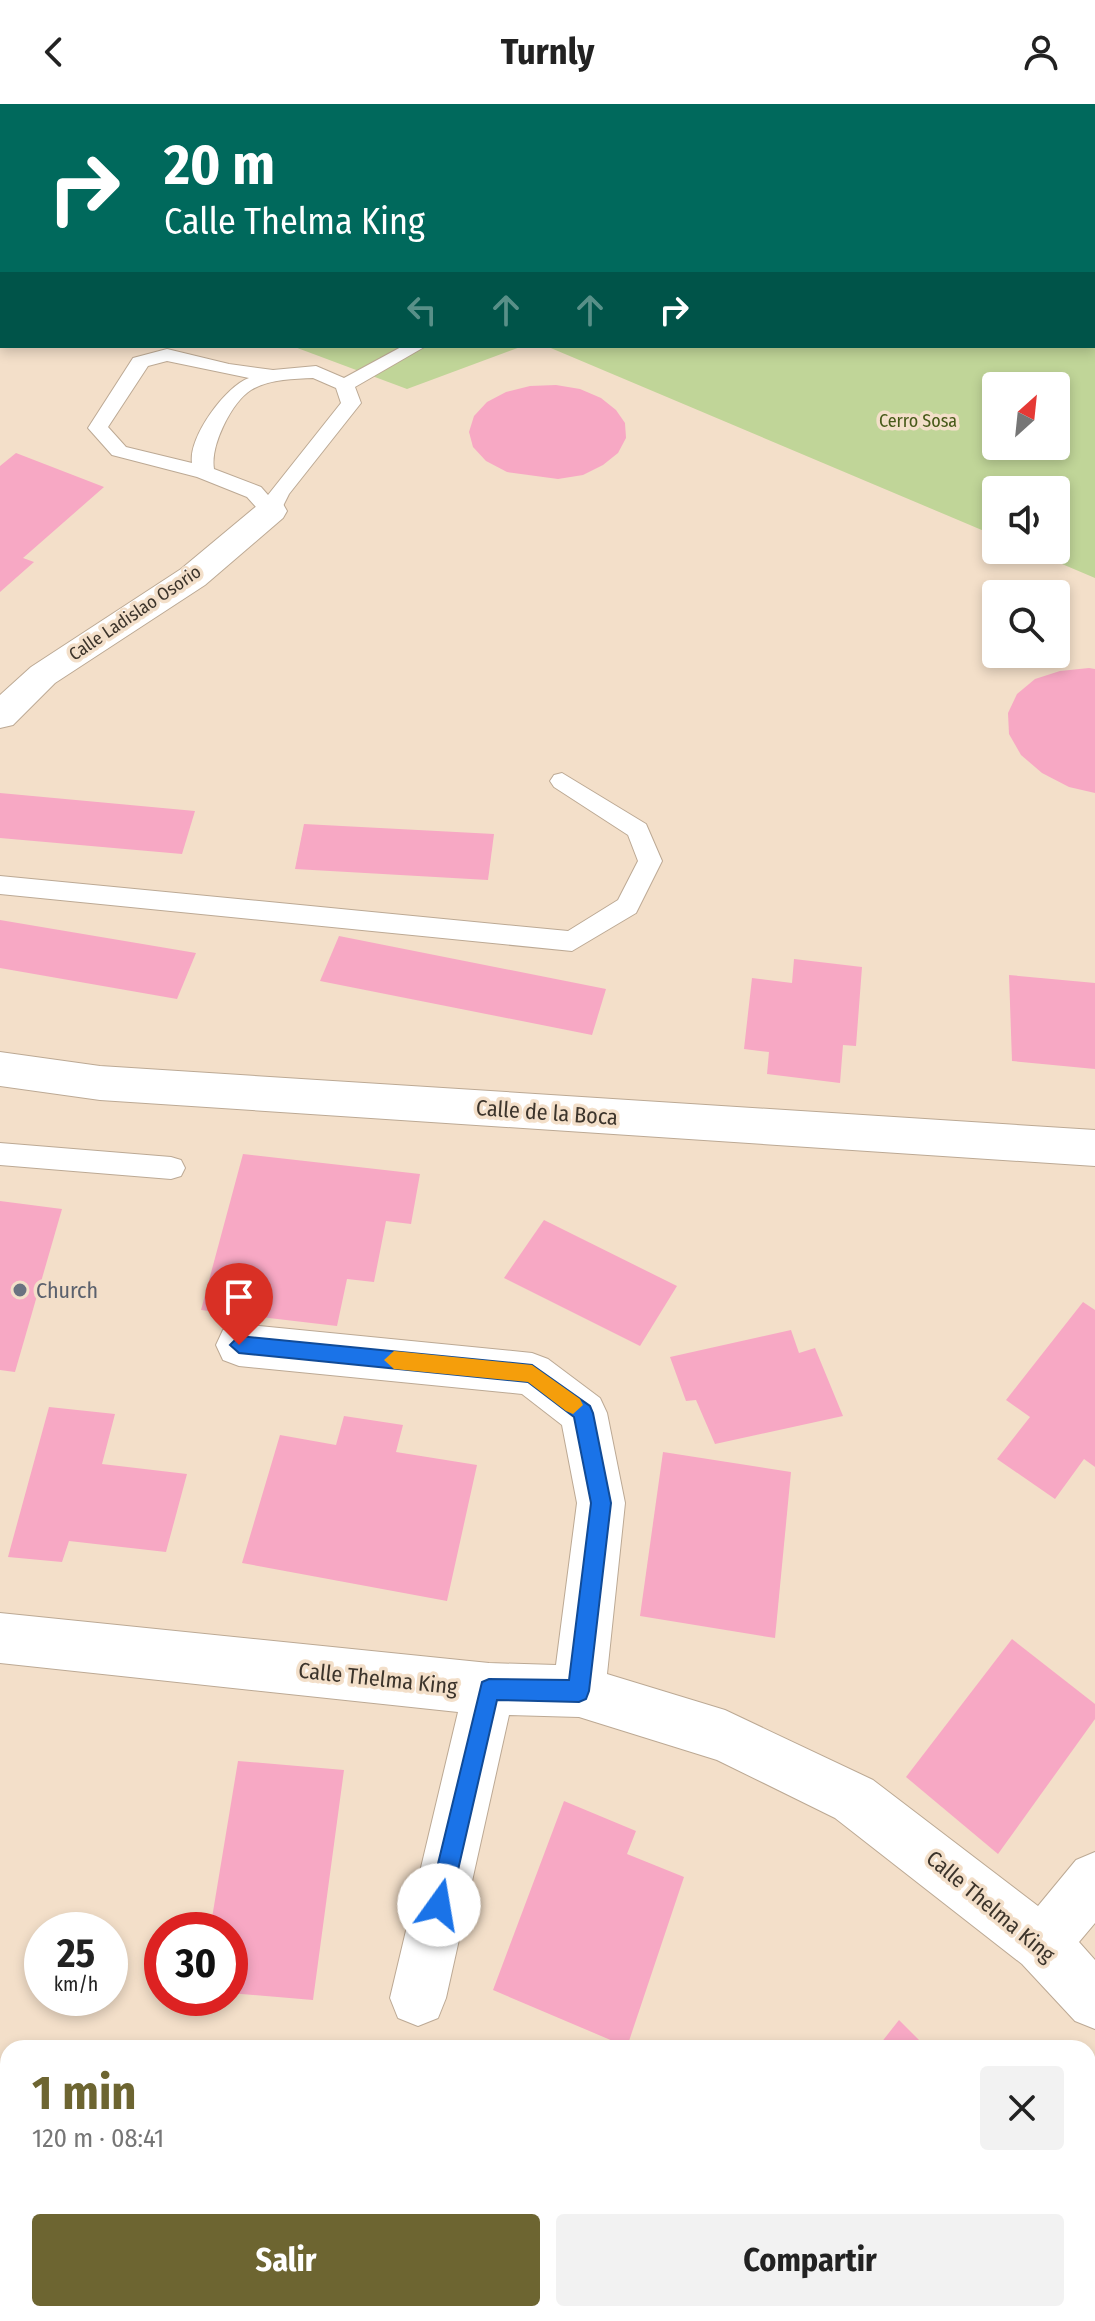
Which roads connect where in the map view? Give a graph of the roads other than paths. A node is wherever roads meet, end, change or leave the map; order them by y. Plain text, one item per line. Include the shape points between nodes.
1 (413, 348) edge
2 (275, 375) junction
3 (345, 385) junction
4 (204, 472) junction
5 (271, 511) junction
6 (0, 716) edge
7 (562, 781) dead end
8 (0, 885) edge
9 (0, 1069) edge
10 (1095, 1148) edge
11 (0, 1154) edge
12 (171, 1168) dead end
13 (239, 1345) dead end
14 (0, 1638) edge
15 (489, 1689) junction
16 (579, 1691) junction
17 (1095, 1879) edge
18 (1042, 1944) junction
19 (418, 1998) dead end
20 (1095, 2001) edge

1 - 3 lane
2 - 3 lane via 316,372
2 - 4 lane via 242,387 212,427 201,454
2 - 4 lane via 167,355 140,362 98,428 119,451
3 - 5 lane, Calle Ladislao Osorio via 351,403 279,492
4 - 5 lane via 254,492
5 - 6 street, Calle Ladislao Osorio via 193,577 43,675
7 - 8 lane via 638,830 650,861 627,906 572,941
9 - 10 street, Calle de la Boca via 100,1083
11 - 12 lane
13 - 16 street via 532,1374 583,1413 601,1503
14 - 15 street, Calle Thelma King
15 - 16 street, Calle Thelma King
15 - 19 street
16 - 18 street, Calle Thelma King via 725,1736 854,1799
17 - 18 street
18 - 20 street, Calle Thelma King

